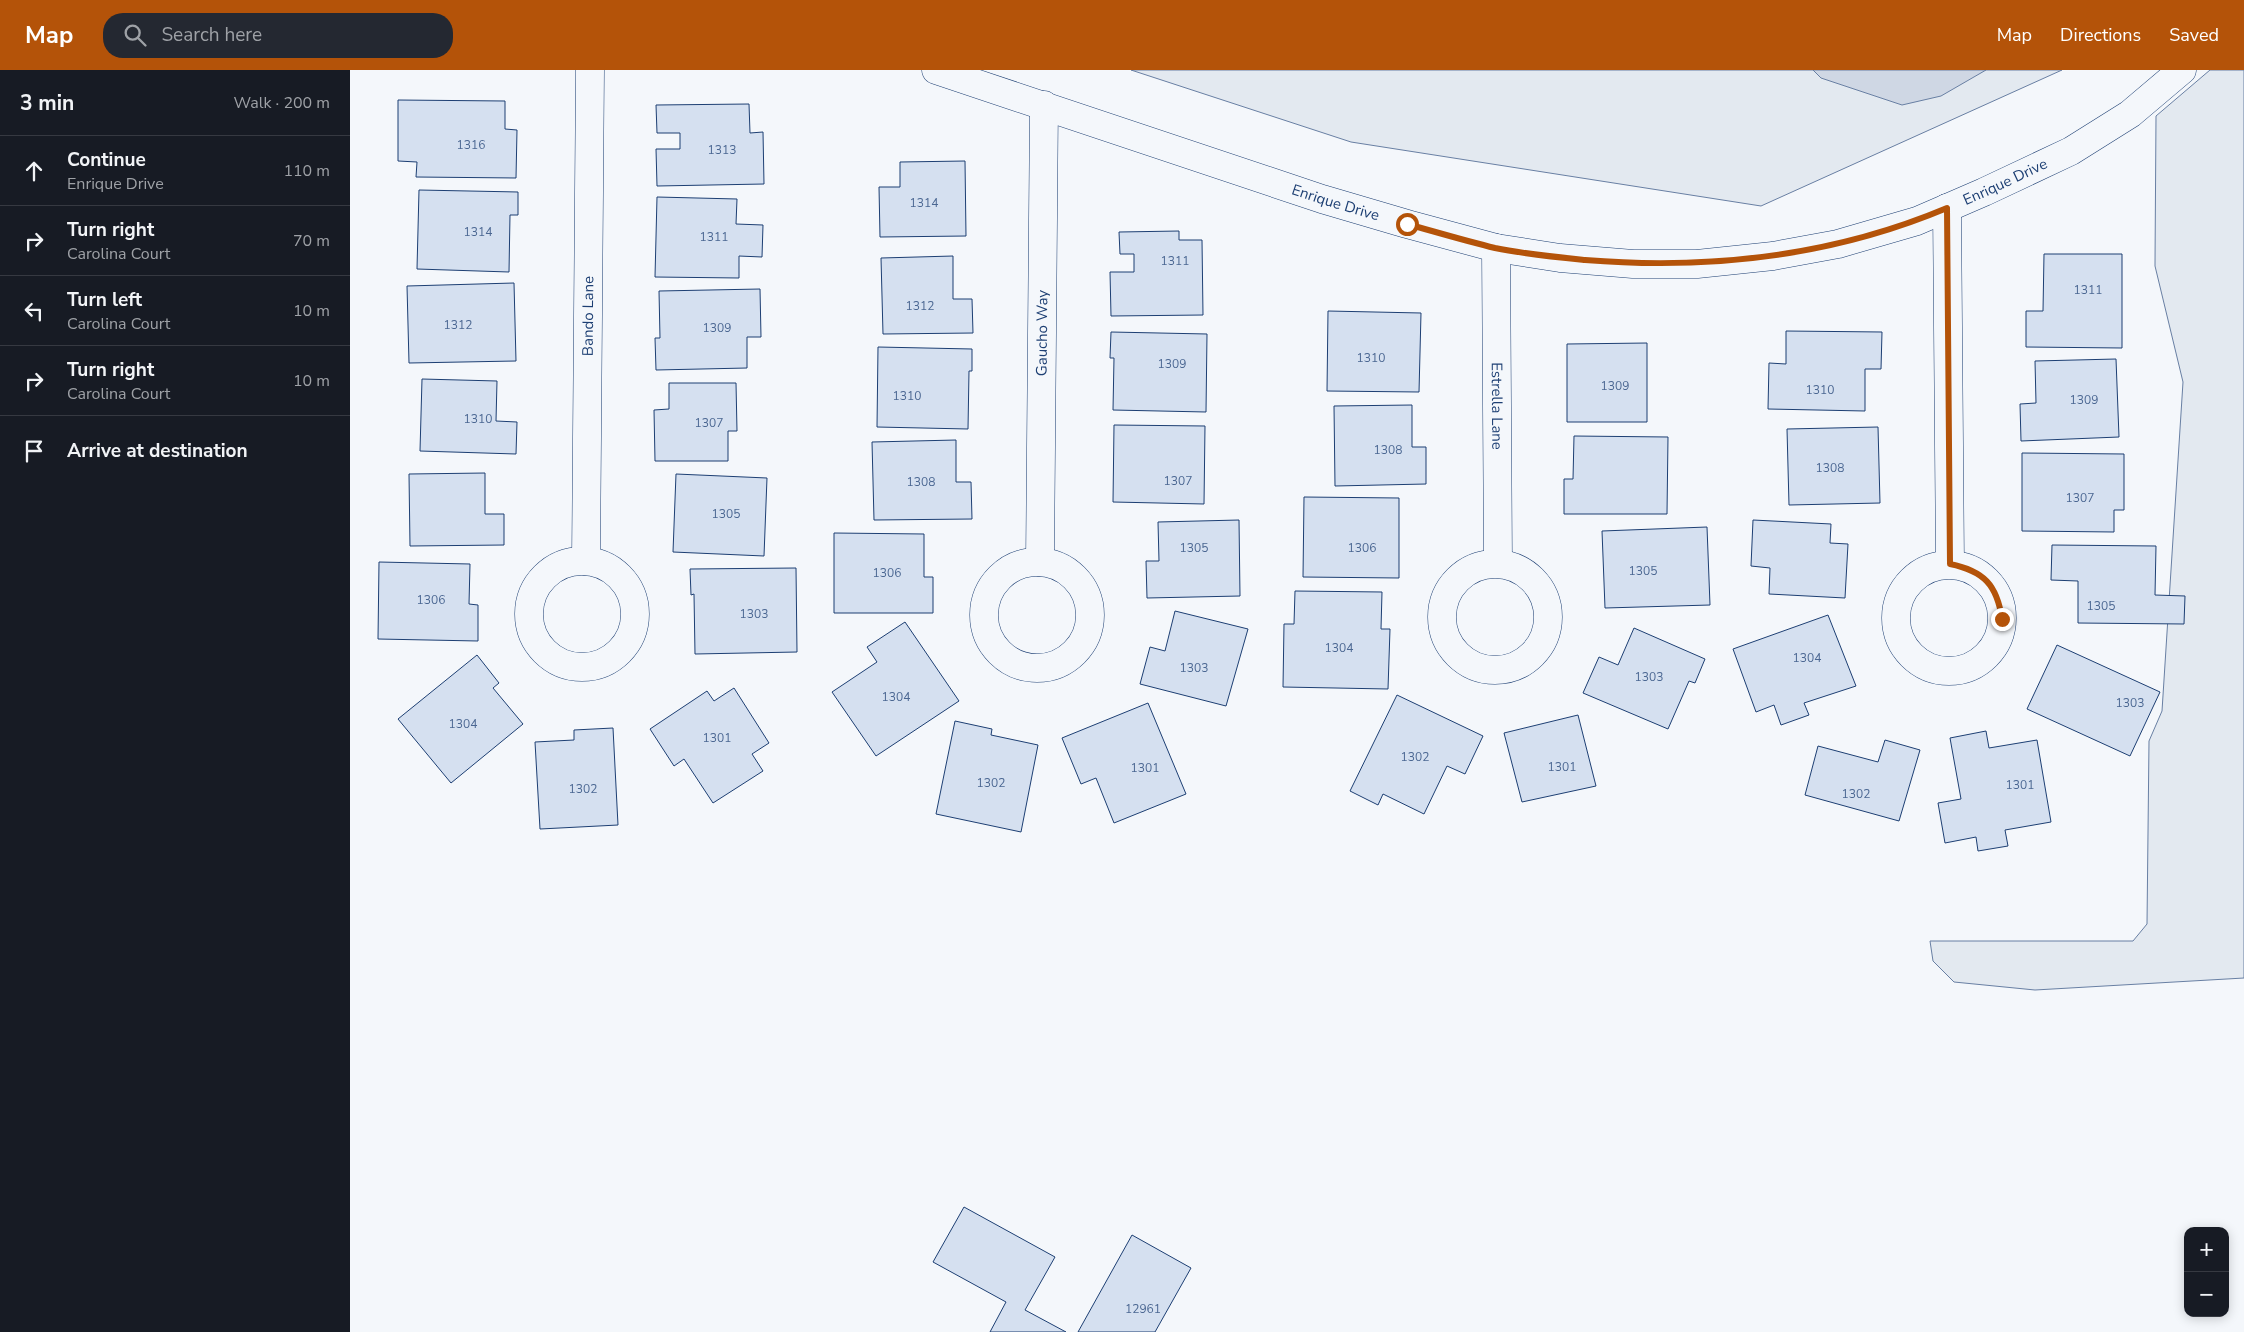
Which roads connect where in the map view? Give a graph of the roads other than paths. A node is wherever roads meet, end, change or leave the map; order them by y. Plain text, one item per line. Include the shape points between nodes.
1 (590, 70) edge
2 (936, 70) edge
3 (2182, 70) edge
4 (1044, 105) junction
5 (1947, 208) junction
6 (1496, 248) junction
7 (586, 561) dead end
8 (1040, 562) dead end
9 (1498, 563) dead end
10 (1950, 564) dead end

1 - 7 street, Bando Lane
2 - 4 street, Enrique Drive
3 - 5 street, Enrique Drive via 2130,114 2071,151
4 - 6 street, Enrique Drive via 1322,198
4 - 8 street, Gaucho Way
5 - 6 street, Enrique Drive via 1917,221 1838,244 1774,256 1697,264 1633,264 1560,258
5 - 10 street
6 - 9 street, Estrella Lane

